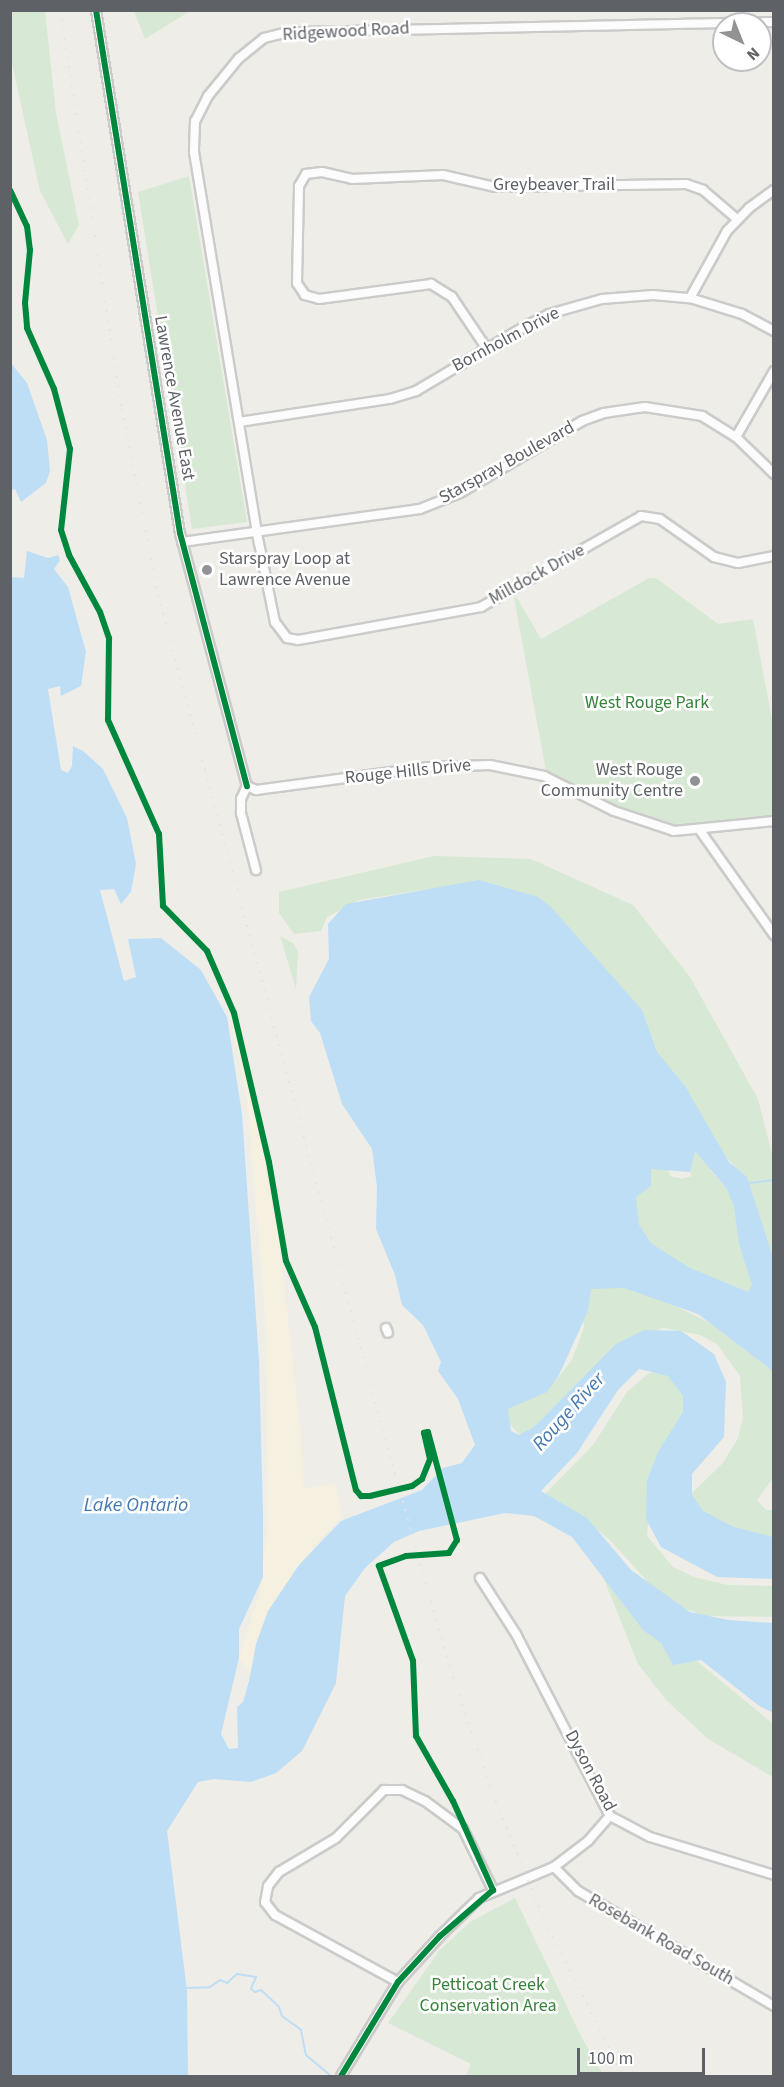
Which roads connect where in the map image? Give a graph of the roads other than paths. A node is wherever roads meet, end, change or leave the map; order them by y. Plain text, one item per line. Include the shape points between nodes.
1 (96, 10) edge
2 (774, 22) edge
3 (774, 190) edge
4 (737, 219) junction
5 (690, 298) junction
6 (774, 331) edge
7 (487, 349) junction
8 (774, 371) edge
9 (239, 422) junction
10 (736, 437) junction
11 (774, 474) edge
12 (257, 531) junction
13 (182, 542) junction
14 (774, 556) edge
15 (247, 786) junction
16 (774, 821) edge
17 (699, 829) junction
18 (256, 870) dead end
19 (774, 935) edge
20 (480, 1578) dead end
21 (610, 1816) junction
22 (554, 1867) junction
23 (774, 1875) edge
24 (493, 1890) junction
25 (398, 1982) junction
26 (774, 2006) edge
27 (340, 2076) edge

1 - 13 street, Lawrence Avenue East
2 - 9 street, Ridgewood Road via 288,32 264,38 238,58 208,96 195,121 195,165
3 - 4 street
4 - 5 street via 711,253
4 - 7 street, Greybeaver Trail via 703,190 686,184 495,187 442,175 352,179 322,172 306,174 299,186 297,283 305,295 319,299 431,284 452,297
5 - 6 street, Bornholm Drive via 742,314
5 - 7 street, Bornholm Drive via 626,295 574,305
7 - 9 street, Bornholm Drive via 416,391 390,399
8 - 10 street
9 - 12 street, Ridgewood Road
10 - 11 street, Starspray Boulevard
10 - 12 street, Starspray Boulevard via 702,416 683,411 645,407 604,413 559,432 440,503
12 - 13 street, Starspray Boulevard
12 - 14 street, Milldock Drive via 275,622 287,638 298,640 481,607 641,516 660,519 714,557 738,563
13 - 15 street, Lawrence Avenue East
15 - 17 street, Rouge Hills Drive via 256,790 428,767 490,765 544,776 642,822 674,831
15 - 18 street via 240,799 241,813
16 - 17 street, Rouge Hills Drive
17 - 19 street
20 - 21 street, Dyson Road via 521,1643
21 - 22 street
21 - 23 street, Dyson Road via 650,1837
22 - 24 street
22 - 26 street, Rosebank Road South via 578,1891
24 - 25 street via 440,1936
24 - 25 street via 463,1830 425,1801 402,1790 384,1790 336,1838 279,1872 268,1886 265,1902 275,1915
25 - 27 street

